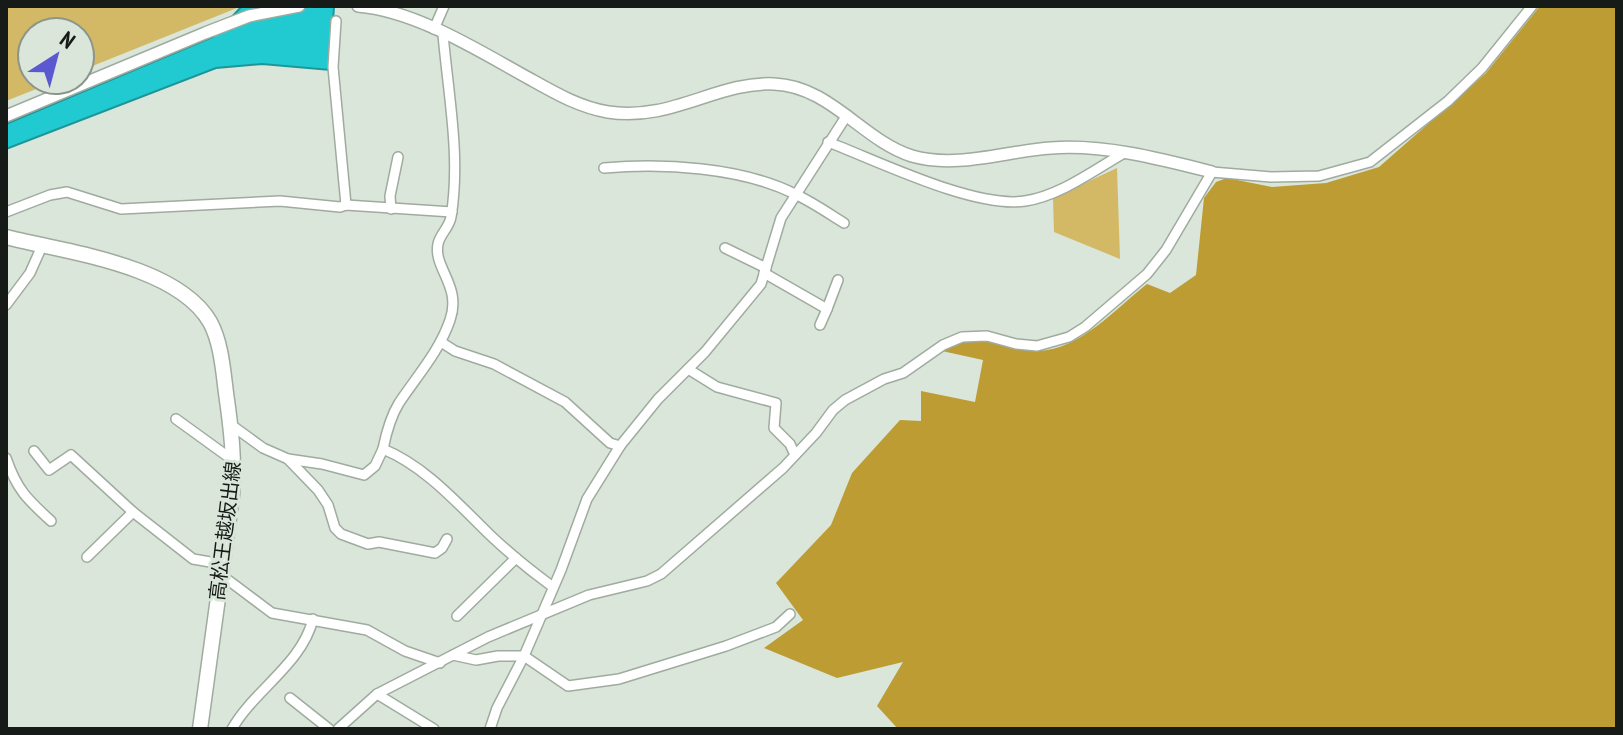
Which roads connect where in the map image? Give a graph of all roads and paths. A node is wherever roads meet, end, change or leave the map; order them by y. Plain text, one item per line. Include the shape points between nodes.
1 (299, 6) edge
2 (358, 6) edge
3 (444, 6) edge
4 (1532, 6) edge
5 (336, 21) dead end
6 (434, 29) junction
7 (847, 115) junction
8 (6, 116) edge
9 (828, 142) junction
10 (1124, 153) junction
11 (398, 157) dead end
12 (604, 168) dead end
13 (1212, 172) junction
14 (796, 194) junction
15 (346, 205) junction
16 (391, 209) junction
17 (6, 212) edge
18 (452, 212) junction
19 (844, 223) dead end
20 (6, 237) edge
21 (42, 246) junction
22 (725, 248) dead end
23 (765, 271) junction
24 (838, 280) dead end
25 (6, 305) edge
26 (827, 309) junction
27 (820, 325) dead end
28 (441, 342) junction
29 (688, 369) junction
30 (176, 419) dead end
31 (230, 424) junction
32 (620, 446) junction
33 (383, 449) junction
34 (34, 451) dead end
35 (795, 455) junction
36 (6, 458) edge
37 (288, 459) junction
38 (234, 461) junction
39 (133, 512) junction
40 (51, 521) dead end
41 (447, 539) dead end
42 (87, 557) dead end
43 (516, 558) junction
44 (221, 569) junction
45 (553, 587) junction
46 (790, 614) dead end
47 (541, 615) junction
48 (457, 616) dead end
49 (313, 619) junction
50 (453, 655) junction
51 (524, 656) junction
52 (440, 663) junction
53 (377, 694) junction
54 (290, 698) dead end
55 (200, 729) edge
56 (232, 729) edge
57 (329, 729) edge
58 (338, 729) edge
59 (434, 729) edge
60 (490, 729) edge

1 - 8 street via 249,16
2 - 6 street
3 - 6 street
4 - 13 street via 1448,101 1370,162 1319,176
5 - 15 street via 333,67
6 - 7 street via 569,100 600,110 655,112 773,83 819,97
6 - 18 street via 454,146
7 - 9 street
7 - 10 street via 890,145 929,159 1050,148
9 - 10 street via 975,199 1006,202 1046,195
9 - 14 street
10 - 13 street
11 - 16 street
12 - 14 street via 687,168 745,176
13 - 35 street via 1147,274 1085,327 1037,346 987,336 962,337 943,345 903,373 845,400
14 - 19 street
14 - 23 street via 781,218
15 - 16 street
15 - 17 street via 280,201 121,209 67,192
16 - 18 street
18 - 28 street via 438,244 453,296
20 - 21 main road, 高松王越坂出線
21 - 25 street
21 - 31 main road, 高松王越坂出線 via 130,267 159,279 196,305 218,341
22 - 23 street
23 - 26 street
23 - 29 street via 761,284
24 - 26 street
26 - 27 street
28 - 32 street via 565,402
28 - 33 street via 398,405
29 - 32 street
29 - 35 street via 717,387 776,403 774,428
30 - 38 street
31 - 37 street
31 - 38 main road, 高松王越坂出線
32 - 45 street via 587,499
33 - 37 street via 364,475
33 - 43 street via 444,490
34 - 39 street via 49,470 71,455
35 - 47 street via 661,574
36 - 40 street via 14,483
37 - 41 street via 328,505 341,534 368,544 435,553
38 - 44 main road, 高松王越坂出線
39 - 42 street
39 - 44 street via 193,559
43 - 45 street
43 - 48 street
44 - 49 street via 272,613
44 - 55 main road, 高松王越坂出線
45 - 47 street
46 - 51 street via 776,627 726,646 619,679 575,686
47 - 50 street
47 - 51 street
49 - 52 street via 367,630
49 - 56 street via 309,635
50 - 51 street via 476,660
50 - 52 street
51 - 60 street
52 - 53 street
53 - 58 street
53 - 59 street
54 - 57 street

